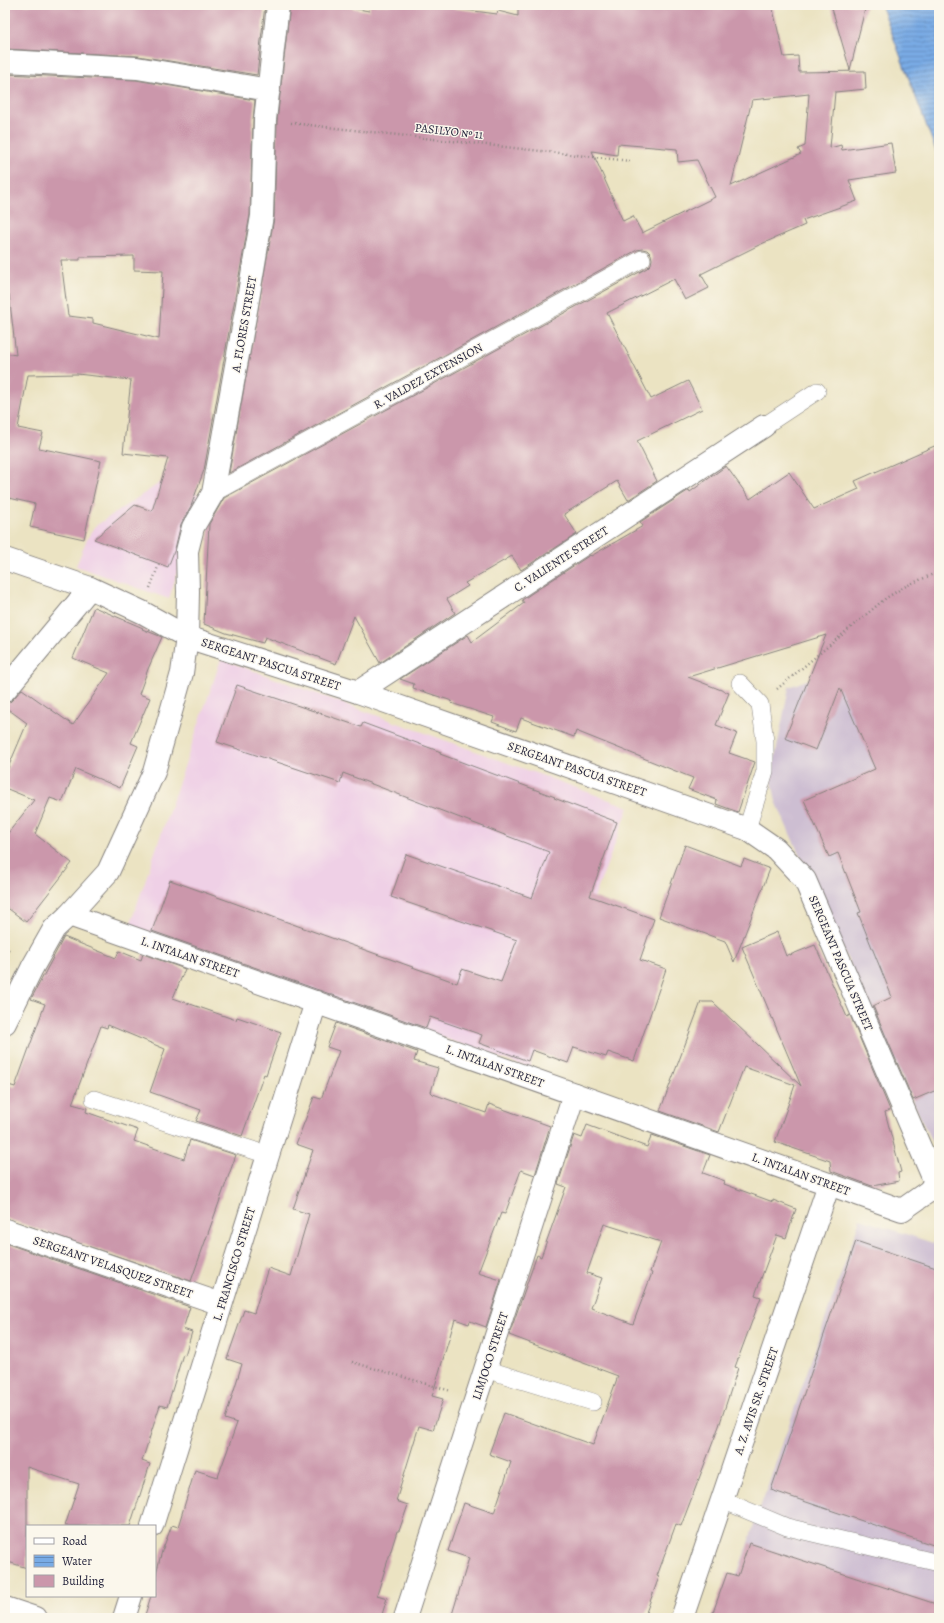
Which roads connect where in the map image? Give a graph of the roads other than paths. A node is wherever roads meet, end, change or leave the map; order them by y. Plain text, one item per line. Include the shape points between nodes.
1 (278, 5) edge
2 (5, 61) edge
3 (269, 90) junction
4 (642, 259) dead end
5 (817, 391) dead end
6 (764, 426) joint
7 (213, 493) junction
8 (5, 559) edge
9 (90, 588) junction
10 (187, 637) junction
11 (740, 683) dead end
12 (5, 690) edge
13 (358, 692) junction
14 (747, 829) junction
15 (69, 915) junction
16 (316, 1002) junction
17 (5, 1023) edge
18 (574, 1094) junction
19 (94, 1099) dead end
20 (268, 1155) junction
21 (829, 1184) junction
22 (919, 1199) joint
23 (5, 1230) edge
24 (221, 1304) junction
25 (485, 1369) junction
26 (593, 1402) dead end
27 (722, 1500) junction
28 (152, 1525) edge
29 (939, 1563) edge
30 (131, 1597) edge
31 (5, 1608) edge
32 (35, 1618) edge
33 (124, 1618) edge
34 (405, 1618) edge
35 (682, 1618) edge

1 - 3 street, A. FLORES STREET
2 - 3 street via 137,68
3 - 7 street, A. FLORES STREET via 265,120 262,216
4 - 7 lane, R. VALDEZ EXTENSION
5 - 6 lane
6 - 13 street, C. VALIENTE STREET
7 - 10 street, A. FLORES STREET via 193,527 187,551
8 - 9 street, SERGEANT PASCUA STREET
9 - 10 street, SERGEANT PASCUA STREET via 142,612
9 - 12 street
10 - 13 street, SERGEANT PASCUA STREET
10 - 15 street via 182,673 154,772 108,872
11 - 14 lane via 760,704 765,741 765,771
13 - 14 street, SERGEANT PASCUA STREET
14 - 22 street, SERGEANT PASCUA STREET via 776,849 805,880 935,1182
15 - 16 street, L. INTALAN STREET
15 - 17 street via 54,929
16 - 18 street, L. INTALAN STREET
16 - 20 street, L. FRANCISCO STREET
18 - 21 street, L. INTALAN STREET
18 - 25 street, LIMJOCO STREET
19 - 20 lane
20 - 24 street, L. FRANCISCO STREET
21 - 22 street, L. INTALAN STREET via 902,1210
21 - 27 street, A. Z. AVIS SR. STREET
23 - 24 street, SERGEANT VELASQUEZ STREET
24 - 28 street, L. FRANCISCO STREET
25 - 26 lane
25 - 34 street, LIMJOCO STREET
27 - 29 lane via 787,1528
27 - 35 street, A. Z. AVIS SR. STREET
30 - 33 street
31 - 32 street

